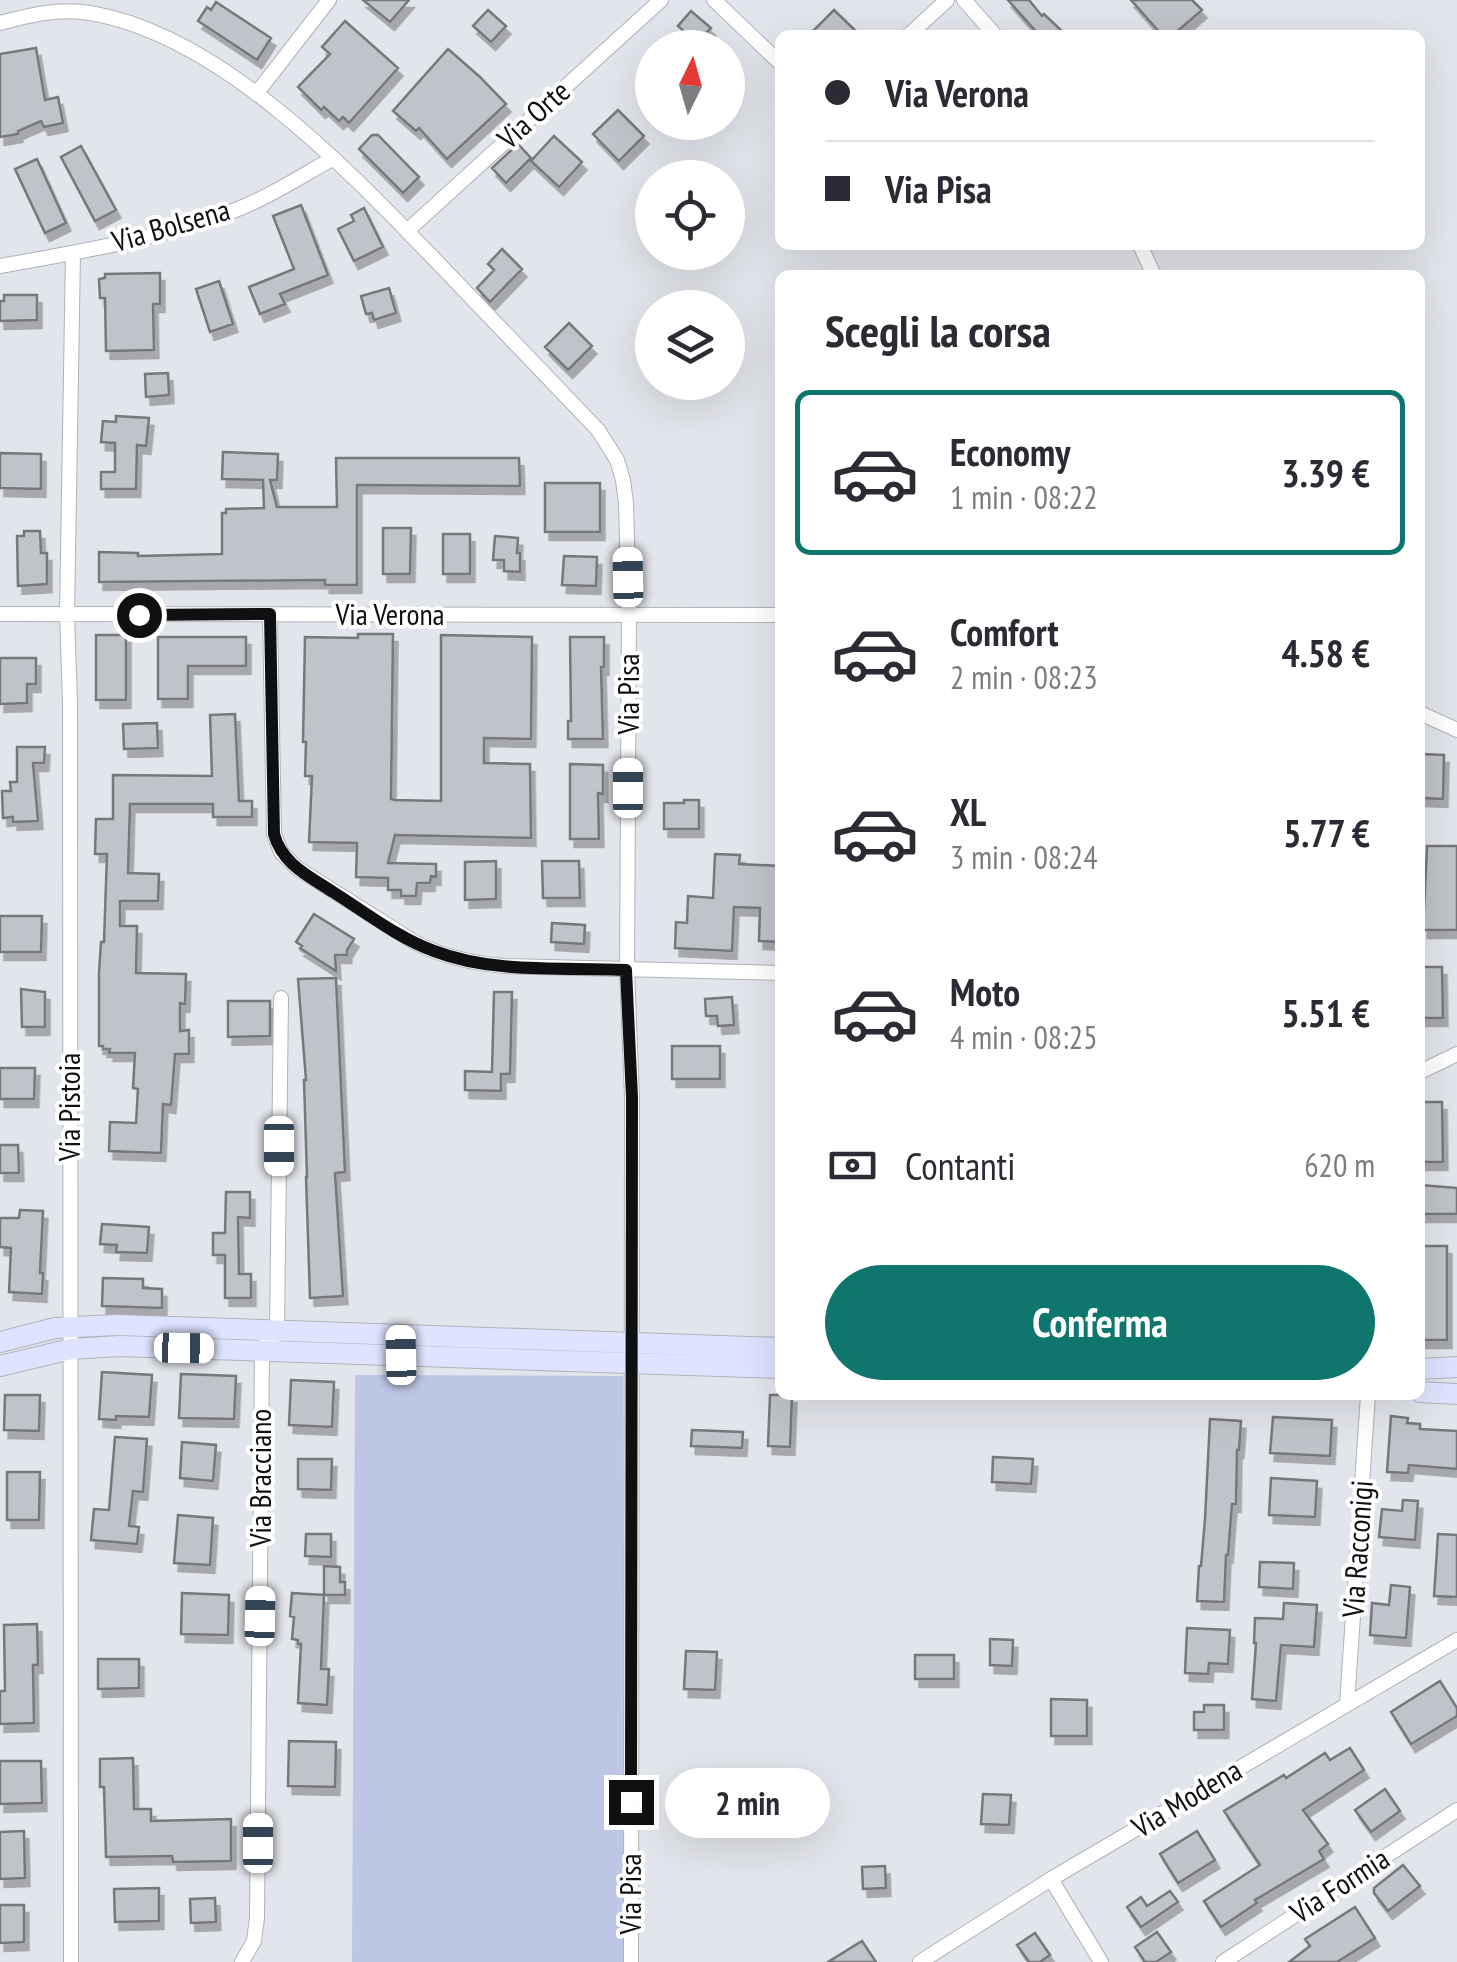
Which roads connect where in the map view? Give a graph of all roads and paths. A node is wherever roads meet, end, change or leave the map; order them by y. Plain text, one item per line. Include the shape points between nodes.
1 (329, 0) edge
2 (661, 0) edge
3 (714, 0) edge
4 (947, 0) edge
5 (964, 0) edge
6 (69, 5) edge
7 (0, 23) edge
8 (914, 30) edge
9 (991, 30) edge
10 (775, 58) edge
11 (256, 94) junction
12 (332, 158) junction
13 (407, 231) junction
14 (73, 253) junction
15 (0, 266) edge
16 (0, 614) edge
17 (270, 614) junction
18 (629, 614) junction
19 (68, 615) junction
20 (775, 615) edge
21 (1425, 715) edge
22 (1457, 730) edge
23 (626, 970) junction
24 (775, 973) edge
25 (280, 998) dead end
26 (1457, 1054) edge
27 (1425, 1070) edge
28 (71, 1326) junction
29 (277, 1330) junction
30 (0, 1342) edge
31 (401, 1345) junction
32 (775, 1348) edge
33 (71, 1350) junction
34 (262, 1351) junction
35 (630, 1353) junction
36 (0, 1366) edge
37 (1457, 1367) edge
38 (775, 1368) edge
39 (1425, 1369) edge
40 (1425, 1392) edge
41 (1457, 1394) edge
42 (1368, 1400) edge
43 (1457, 1640) edge
44 (1347, 1704) junction
45 (1457, 1810) edge
46 (1051, 1879) junction
47 (70, 1962) edge
48 (242, 1962) edge
49 (632, 1962) edge
50 (920, 1962) edge
51 (1101, 1962) edge
52 (1223, 1962) edge

1 - 11 street
2 - 13 street, Via Orte
3 - 10 street
4 - 8 street
5 - 9 street
6 - 7 street, Via Pisa
6 - 11 street, Via Pisa via 156,34
11 - 12 street, Via Pisa
12 - 13 street, Via Pisa
12 - 14 street, Via Bolsena via 233,210
13 - 18 street, Via Pisa via 610,448 626,497
14 - 15 street, Via Bolsena
14 - 19 street, Via Pistoia
16 - 19 street, Via Verona
17 - 18 street, Via Verona
17 - 19 street, Via Verona
17 - 23 street via 274,834 285,858 406,937 449,956 503,966
18 - 20 street, Via Verona
18 - 23 street, Via Pisa
19 - 28 street, Via Pistoia
21 - 22 street
23 - 24 street
23 - 35 street, Via Pisa
25 - 29 street
26 - 27 street
28 - 29 street
28 - 30 street
28 - 33 street, Via Pistoia
29 - 31 street
29 - 34 street
31 - 34 street
31 - 35 street
32 - 35 street
33 - 34 street
33 - 36 street
33 - 47 street, Via Pistoia
34 - 48 street, Via Bracciano via 258,1918
35 - 38 street
35 - 49 street, Via Pisa
37 - 39 street
40 - 41 street
42 - 44 street, Via Racconigi
43 - 44 street, Via Modena
44 - 46 street, Via Modena
45 - 52 street, Via Formia
46 - 50 street, Via Modena
46 - 51 street

